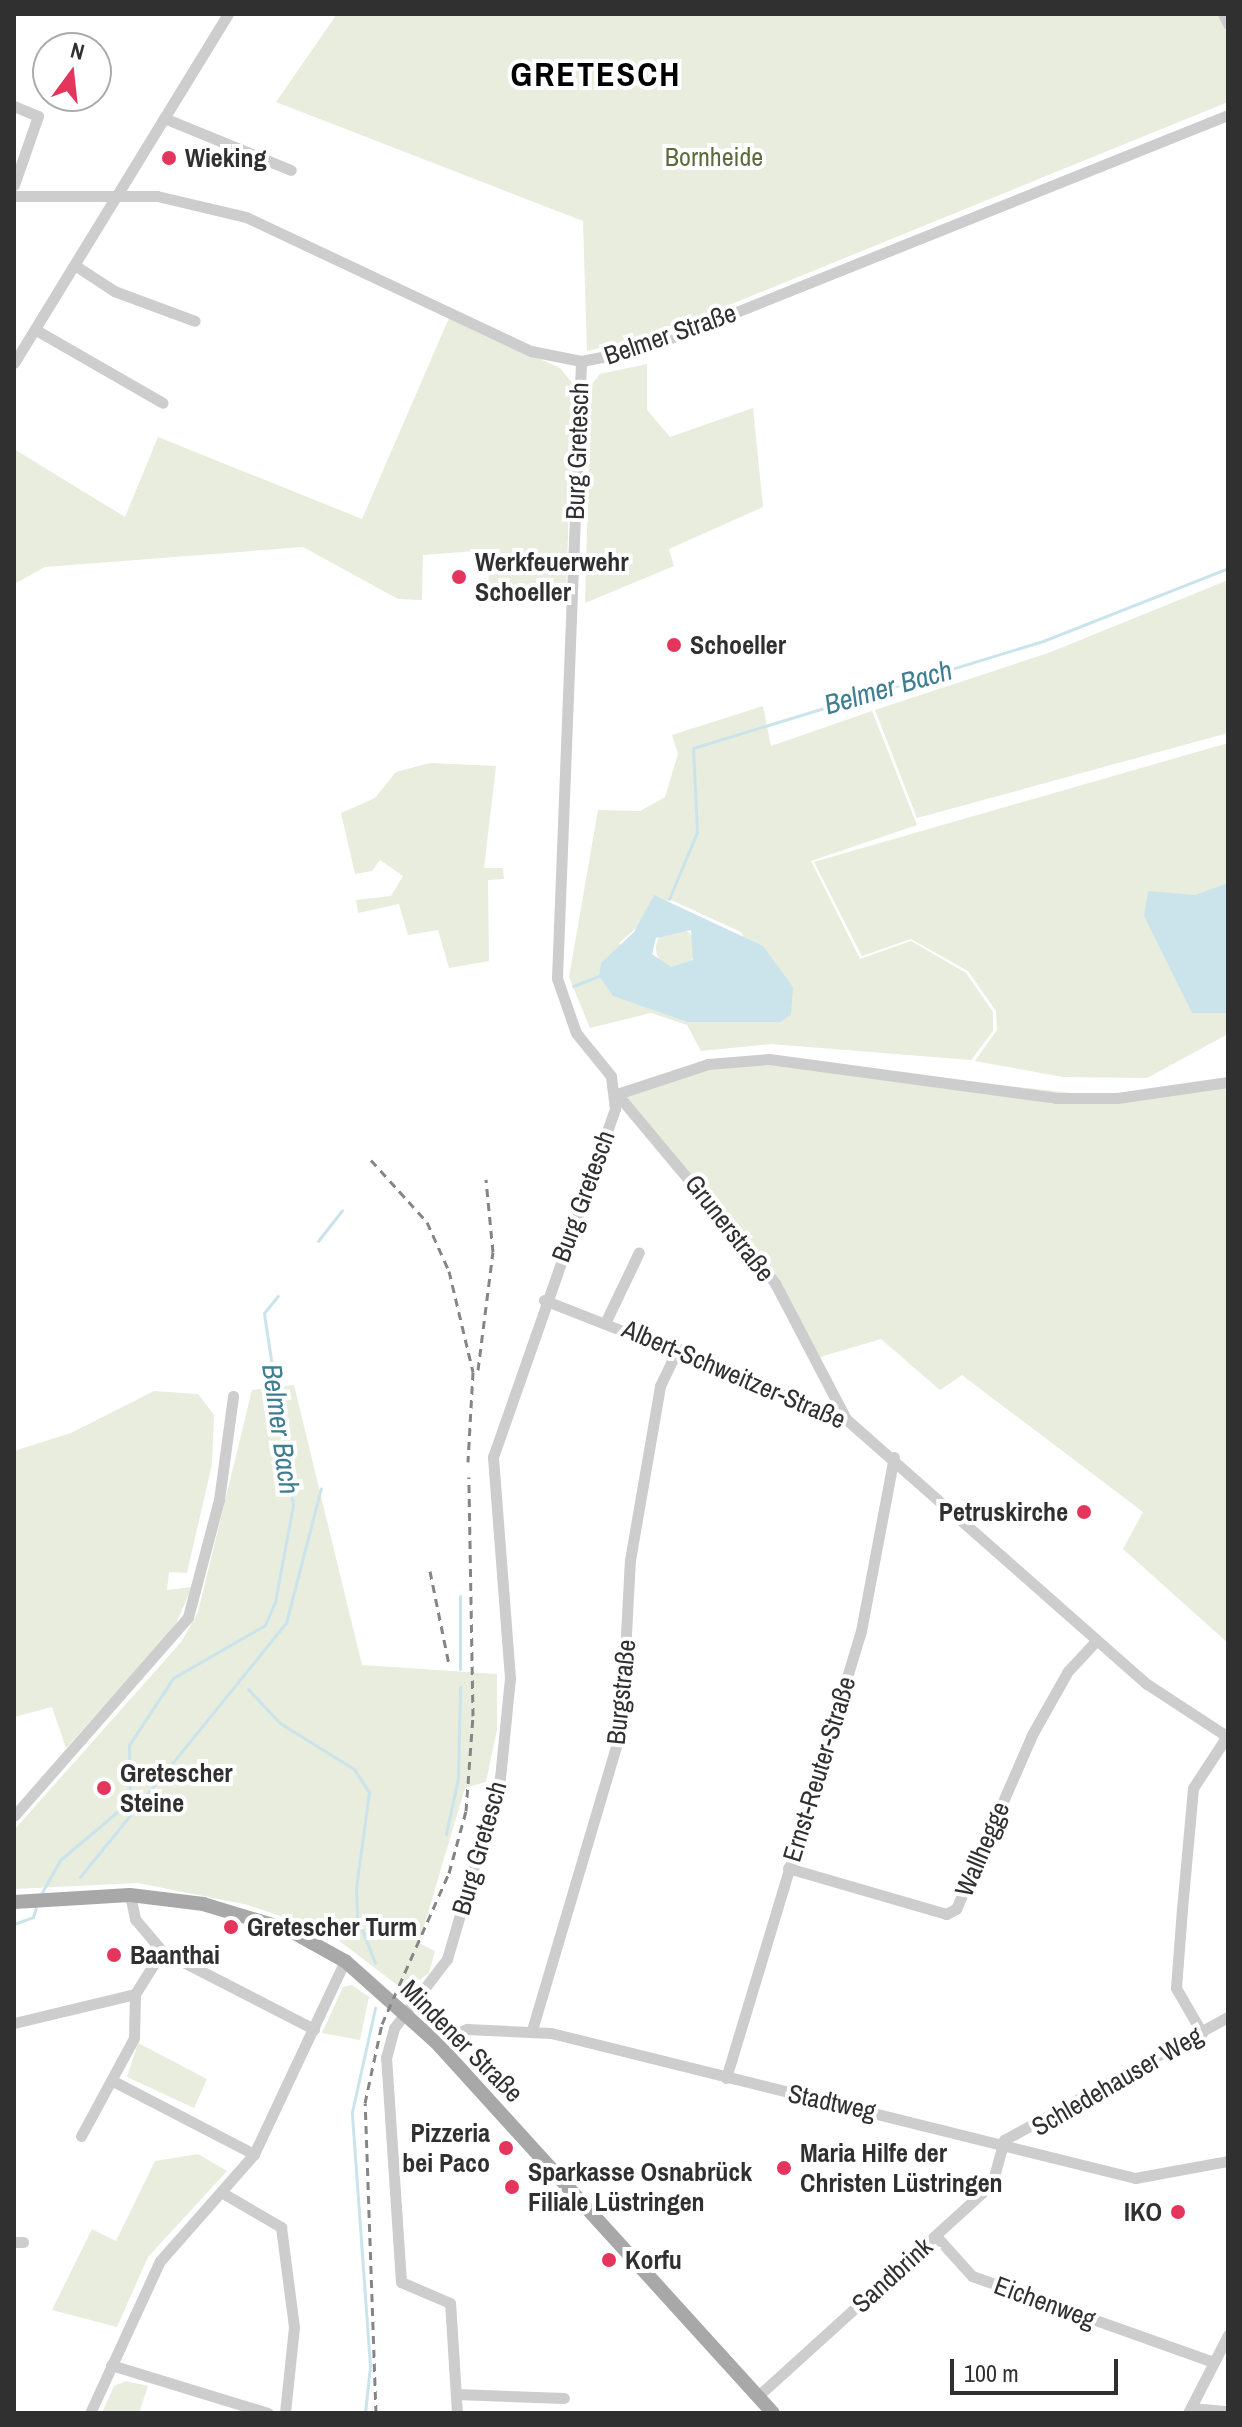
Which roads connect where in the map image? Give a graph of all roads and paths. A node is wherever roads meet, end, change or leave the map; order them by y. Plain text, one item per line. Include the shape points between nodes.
1 (228, 14) edge
2 (1223, 14) edge
3 (1228, 24) edge
4 (14, 106) edge
5 (1228, 115) edge
6 (164, 118) junction
7 (291, 170) dead end
8 (14, 185) edge
9 (119, 194) junction
10 (14, 196) edge
11 (76, 266) junction
12 (195, 321) dead end
13 (36, 330) junction
14 (581, 361) junction
15 (14, 363) edge
16 (163, 403) dead end
17 (1228, 1082) edge
18 (617, 1094) junction
19 (639, 1252) dead end
20 (544, 1300) junction
21 (606, 1321) junction
22 (678, 1348) junction
23 (233, 1396) dead end
24 (846, 1419) junction
25 (894, 1457) junction
26 (1097, 1640) junction
27 (1227, 1736) edge
28 (14, 1816) edge
29 (788, 1868) junction
30 (130, 1895) junction
31 (14, 1902) edge
32 (162, 1951) junction
33 (345, 1961) junction
34 (135, 1994) junction
35 (405, 2014) junction
36 (1228, 2017) edge
37 (14, 2023) edge
38 (314, 2029) junction
39 (532, 2030) junction
40 (1202, 2033) junction
41 (436, 2042) junction
42 (726, 2078) junction
43 (113, 2081) junction
44 (81, 2136) dead end
45 (1004, 2140) junction
46 (254, 2154) junction
47 (1228, 2161) edge
48 (226, 2195) junction
49 (936, 2236) junction
50 (1228, 2335) edge
51 (1214, 2362) junction
52 (111, 2365) junction
53 (456, 2394) junction
54 (758, 2396) junction
55 (564, 2398) dead end
56 (1190, 2410) edge
57 (1228, 2411) edge
58 (90, 2413) edge
59 (268, 2413) edge
60 (285, 2413) edge
61 (457, 2413) edge
62 (773, 2413) edge

1 - 6 street
2 - 3 street
4 - 8 street via 38,116
5 - 14 street, Belmer Straße via 644,349
6 - 7 street
6 - 9 street
9 - 10 street, Belmer Straße
9 - 11 street
9 - 14 street, Belmer Straße via 194,202 246,217 531,351
11 - 12 street via 114,291
11 - 13 street
13 - 15 street
13 - 16 street
14 - 18 street, Burg Gretesch via 557,978 576,1033
17 - 18 street via 1117,1098 1056,1098 769,1059 708,1064
18 - 20 street, Burg Gretesch
18 - 24 street, Grunerstraße via 775,1283
19 - 21 street, Albert-Schweitzer-Straße
20 - 21 street, Albert-Schweitzer-Straße
20 - 35 street, Burg Gretesch via 498,1429 491,1471 510,1678 500,1778 447,1959
21 - 22 street, Albert-Schweitzer-Straße
22 - 24 street, Albert-Schweitzer-Straße
22 - 39 street, Burgstraße via 660,1386 630,1560 621,1730
23 - 28 street via 219,1500 188,1617
24 - 25 street, Albert-Schweitzer-Straße
25 - 26 street, Albert-Schweitzer-Straße
25 - 29 street, Ernst-Reuter-Straße via 861,1631
26 - 27 street, Albert-Schweitzer-Straße via 1147,1684
26 - 29 street, Wallhegge via 1068,1671 1033,1733 956,1909 946,1914
27 - 40 street via 1193,1788 1182,1909 1176,1988
29 - 42 street, Ernst-Reuter-Straße
30 - 31 main road, Mindener Straße
30 - 32 street via 135,1919
30 - 33 main road, Mindener Straße via 239,1913
32 - 34 street
32 - 38 street
33 - 35 main road, Mindener Straße
33 - 38 street
34 - 37 street
34 - 43 street via 134,2038
35 - 41 main road, Mindener Straße
35 - 53 street, Burg Gretesch via 386,2058 401,2282 450,2303
36 - 40 street, Schledehauser Weg
38 - 46 street
39 - 41 street, Stadtweg via 467,2029
39 - 42 street, Stadtweg
40 - 45 street, Schledehauser Weg
41 - 54 main road, Mindener Straße
42 - 45 street, Stadtweg
43 - 44 street
43 - 46 street
45 - 47 street, Stadtweg via 1135,2178
45 - 49 street, Sandbrink via 992,2184
46 - 48 street
48 - 52 street via 160,2261
48 - 60 street via 281,2227 294,2327
49 - 51 street, Eichenweg via 972,2276
49 - 54 street, Sandbrink
50 - 51 street
51 - 56 street
52 - 58 street
52 - 59 street
53 - 55 street
53 - 61 street
54 - 62 main road, Mindener Straße
56 - 57 street

